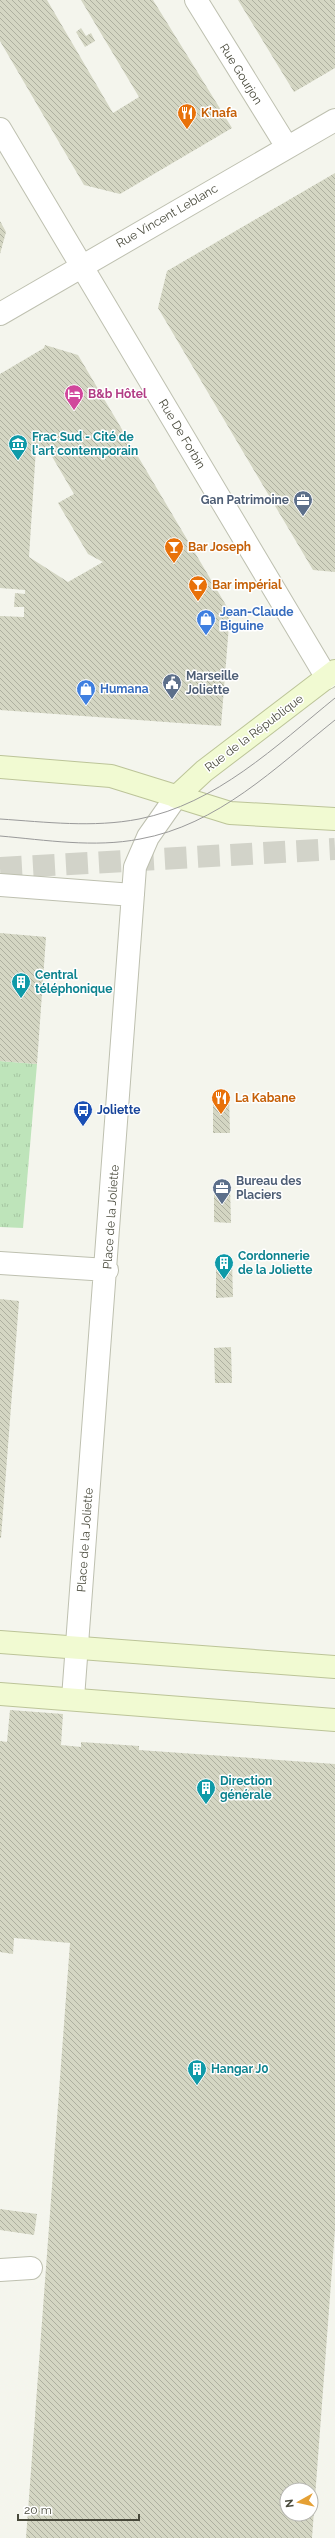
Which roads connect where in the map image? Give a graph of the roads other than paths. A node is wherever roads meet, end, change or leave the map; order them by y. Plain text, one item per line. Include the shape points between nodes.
1 (196, 0) edge
2 (335, 120) edge
3 (0, 129) edge
4 (287, 147) junction
5 (83, 265) junction
6 (0, 314) edge
7 (331, 675) edge
8 (0, 767) edge
9 (176, 797) junction
10 (335, 819) edge
11 (0, 885) edge
12 (133, 895) junction
13 (0, 1263) edge
14 (107, 1270) junction
15 (0, 1642) edge
16 (76, 1649) junction
17 (335, 1667) edge
18 (0, 1694) edge
19 (73, 1698) junction
20 (335, 1720) edge
21 (31, 2268) dead end
22 (0, 2270) edge

1 - 4 street, Rue Gourjon
2 - 4 street, Rue Vincent Leblanc
3 - 5 street, Rue De Forbin via 60,233
4 - 5 street, Rue Vincent Leblanc
5 - 6 street, Rue Vincent Leblanc
5 - 7 street, Rue De Forbin
7 - 9 street, Rue de la République via 204,770
8 - 9 street via 112,776
9 - 10 street via 230,813
9 - 12 street, Place de la Joliette via 143,846 135,867
11 - 12 street
12 - 14 street, Place de la Joliette
13 - 14 street
14 - 16 street, Place de la Joliette
15 - 16 street
16 - 17 street
16 - 19 street, Place de la Joliette
18 - 19 street
19 - 20 street
21 - 22 street

